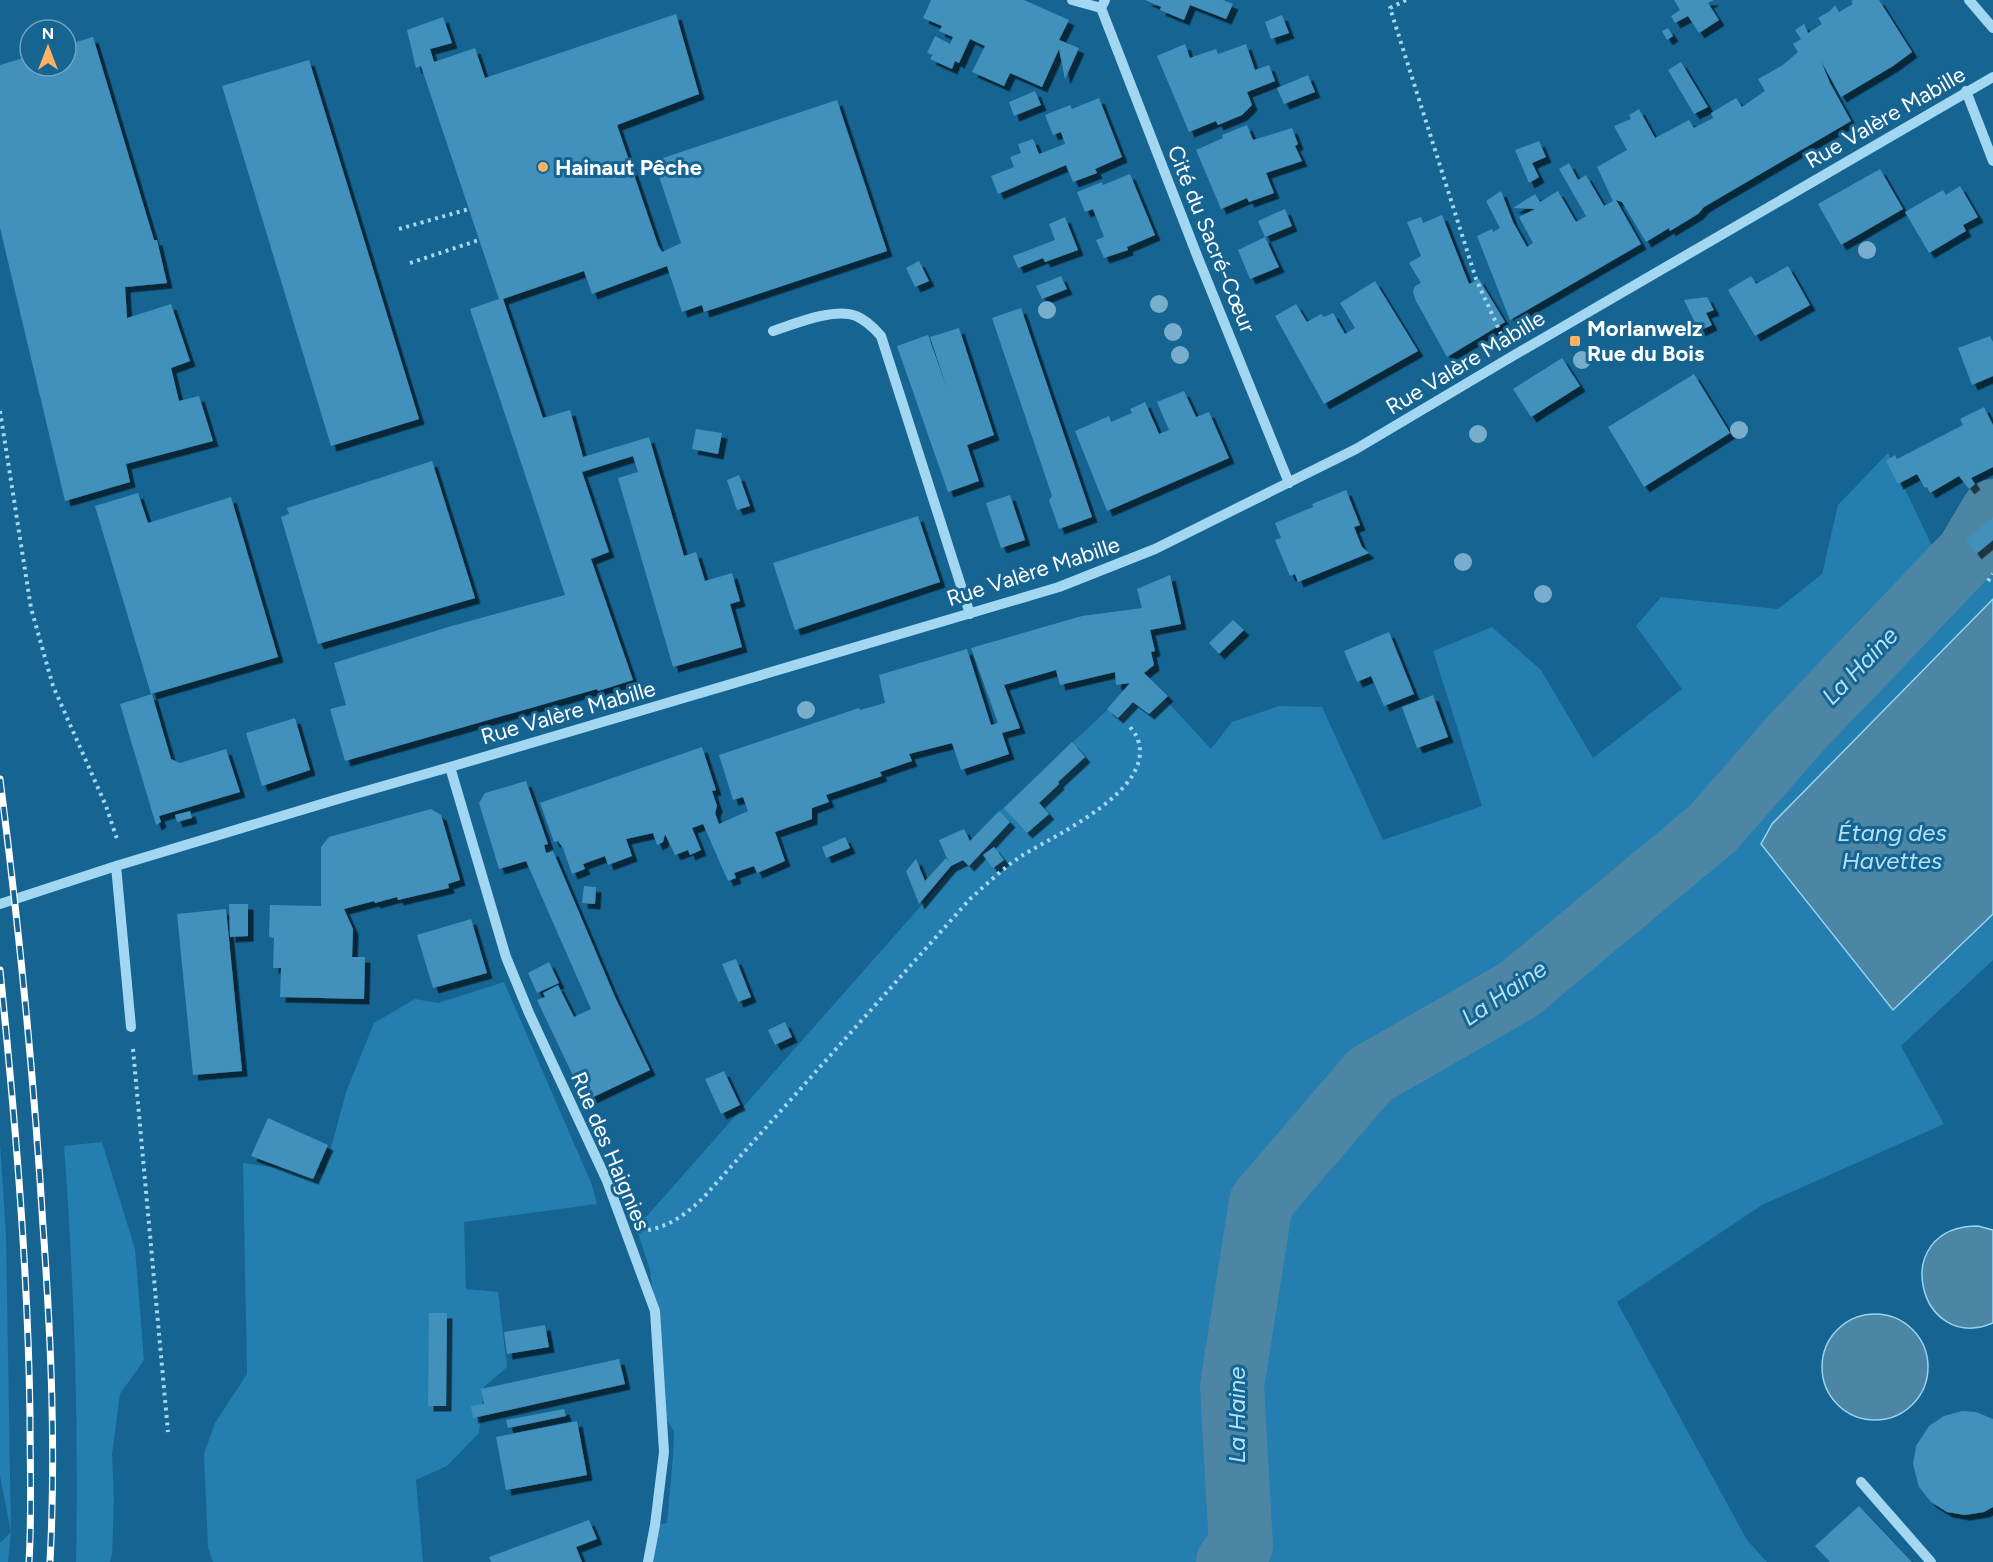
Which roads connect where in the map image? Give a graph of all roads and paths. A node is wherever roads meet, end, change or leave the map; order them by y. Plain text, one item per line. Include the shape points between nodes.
1 (1072, 0) edge
2 (1406, 0) edge
3 (1969, 0) edge
4 (1103, 4) edge
5 (1993, 28) edge
6 (1993, 77) edge
7 (1966, 91) junction
8 (1993, 161) edge
9 (469, 209) dead end
10 (399, 229) dead end
11 (479, 240) dead end
12 (410, 263) dead end
13 (773, 331) dead end
14 (1511, 357) junction
15 (0, 411) edge
16 (1289, 483) junction
17 (1993, 574) edge
18 (1988, 581) dead end
19 (970, 614) junction
20 (1128, 725) dead end
21 (450, 767) junction
22 (120, 865) junction
23 (0, 904) edge
24 (132, 1027) joint
25 (627, 1234) junction
26 (168, 1432) dead end
27 (1861, 1482) dead end
28 (648, 1562) edge
29 (1931, 1562) edge

1 - 4 street, Cité du Sacré-Cœur
2 - 14 path via 1390,8 1476,279
3 - 5 street
4 - 16 street, Cité du Sacré-Cœur via 1198,258
6 - 7 street, Rue Valère Mabille
7 - 8 street
7 - 14 street, Rue Valère Mabille
9 - 10 path
11 - 12 path
13 - 19 street via 841,313 868,323 881,336
14 - 16 street, Rue Valère Mabille via 1356,449
15 - 22 path via 31,608 53,686 106,806
16 - 19 street, Rue Valère Mabille via 1155,549 1059,587
17 - 18 path
19 - 21 street, Rue Valère Mabille
20 - 25 path via 1138,740 1137,770 1110,802 1020,857 970,899 684,1216 659,1228
21 - 22 street, Rue Valère Mabille
21 - 25 street, Rue des Haignies via 506,957
22 - 23 street, Rue Valère Mabille
22 - 24 street
24 - 26 path
25 - 28 street, Rue des Haignies via 655,1311 664,1452
27 - 29 street

